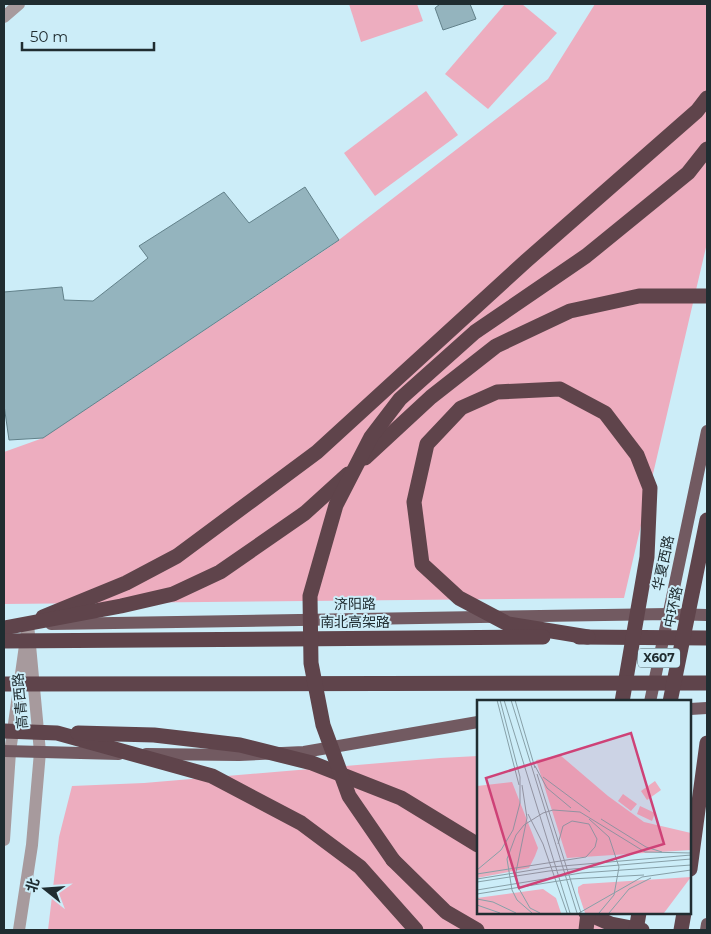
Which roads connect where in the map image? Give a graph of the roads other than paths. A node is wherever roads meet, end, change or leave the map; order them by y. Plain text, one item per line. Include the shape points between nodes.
1 (19, 4) edge
2 (4, 17) edge
3 (707, 98) edge
4 (707, 149) edge
5 (707, 296) edge
6 (707, 431) edge
7 (707, 520) edge
8 (668, 614) junction
9 (707, 615) edge
10 (29, 624) junction
11 (4, 626) edge
12 (588, 637) junction
13 (707, 638) edge
14 (4, 641) edge
15 (707, 683) edge
16 (4, 684) edge
17 (622, 700) edge
18 (650, 700) edge
19 (670, 700) edge
20 (707, 708) edge
21 (691, 709) edge
22 (477, 722) edge
23 (4, 731) edge
24 (57, 733) junction
25 (707, 743) edge
26 (7, 751) edge
27 (40, 752) junction
28 (4, 840) edge
29 (477, 844) edge
30 (691, 862) edge
31 (587, 914) edge
32 (589, 914) edge
33 (618, 914) edge
34 (639, 914) edge
35 (684, 914) edge
36 (707, 924) edge
37 (20, 930) edge
38 (416, 930) edge
39 (477, 930) edge
40 (586, 930) edge
41 (616, 930) edge
42 (636, 930) edge
43 (642, 930) edge
44 (681, 930) edge
45 (706, 930) edge

1 - 2 street
3 - 10 highway, bridge via 697,111 526,261 317,452 176,556 126,583
4 - 39 highway, bridge via 688,173 586,256 475,332 400,399 371,437 336,505 310,596 311,663 323,725 349,796 392,860 446,912
5 - 10 highway, bridge via 639,296 570,312 496,346 431,397 305,513 220,572 173,594
6 - 8 main road, 华夏西路 / X607
7 - 19 highway, 中环路, bridge
8 - 9 main road, 济阳路
8 - 10 main road, 济阳路
8 - 18 main road, 华夏西路 / X607
10 - 11 highway, bridge
10 - 26 street, 高青西路
10 - 27 street, 高青西路
12 - 13 highway, 南北高架路, bridge
12 - 14 highway, 南北高架路, bridge
12 - 17 highway, bridge via 508,624 460,598 422,564 414,502 427,444 461,408 498,392 560,389 604,413 637,455 650,488 647,557
15 - 16 highway, bridge
20 - 21 main road
22 - 27 main road via 304,752 239,755
23 - 24 highway, bridge
24 - 29 highway, bridge via 154,735 240,745 312,763 401,798
24 - 38 highway, bridge via 212,776 301,823 360,867
25 - 30 highway
26 - 27 main road
26 - 28 street, 高青西路
27 - 37 street, 高青西路
31 - 40 highway, bridge
32 - 43 highway, bridge via 611,924
33 - 41 main road
34 - 42 highway, bridge
35 - 44 highway
36 - 45 main road

